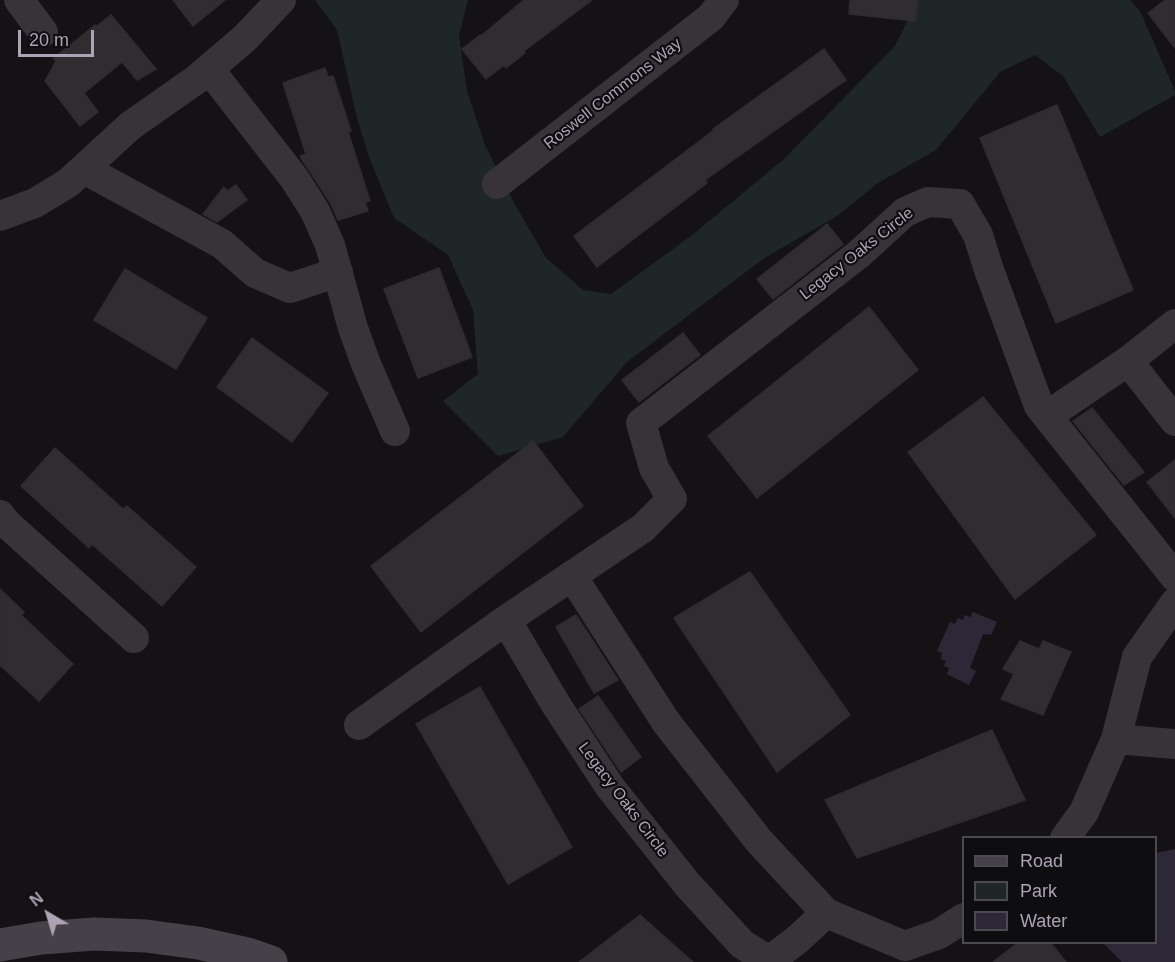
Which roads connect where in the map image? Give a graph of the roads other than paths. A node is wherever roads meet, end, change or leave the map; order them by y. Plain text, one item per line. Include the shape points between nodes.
1 (19, 0) edge
2 (281, 0) edge
3 (724, 0) edge
4 (43, 32) dead end
5 (209, 69) junction
6 (84, 169) junction
7 (497, 184) dead end
8 (0, 216) edge
9 (338, 272) junction
10 (1175, 324) edge
11 (1128, 361) junction
12 (1047, 416) junction
13 (1175, 422) edge
14 (395, 431) dead end
15 (0, 515) edge
16 (572, 576) junction
17 (1175, 577) edge
18 (1175, 603) edge
19 (506, 620) junction
20 (134, 638) dead end
21 (359, 724) dead end
22 (1116, 739) junction
23 (1175, 744) edge
24 (1066, 836) edge
25 (826, 913) junction
26 (962, 919) edge
27 (0, 945) edge
28 (912, 958) edge
29 (272, 962) edge

1 - 4 street
2 - 5 street
3 - 7 street, Roswell Commons Way via 711,17
5 - 6 street via 130,126
5 - 9 street via 315,211
6 - 8 street via 35,203
6 - 9 street via 222,244 255,273 290,288
9 - 14 street via 353,328
10 - 11 street
11 - 12 street
11 - 13 street
12 - 16 street, Legacy Oaks Circle via 1039,406 978,236 960,204 928,202 905,212 859,254 642,423 654,468 672,499 643,528
12 - 17 street, Legacy Oaks Circle
15 - 20 street
16 - 19 street, Legacy Oaks Circle
16 - 25 street via 666,722 759,841
18 - 22 street via 1137,657
19 - 21 street
19 - 25 street, Legacy Oaks Circle via 610,787 687,884 742,944 769,961
22 - 23 street
22 - 24 street via 1084,812
25 - 28 street
26 - 28 street
27 - 29 street via 95,934 146,936 198,943

